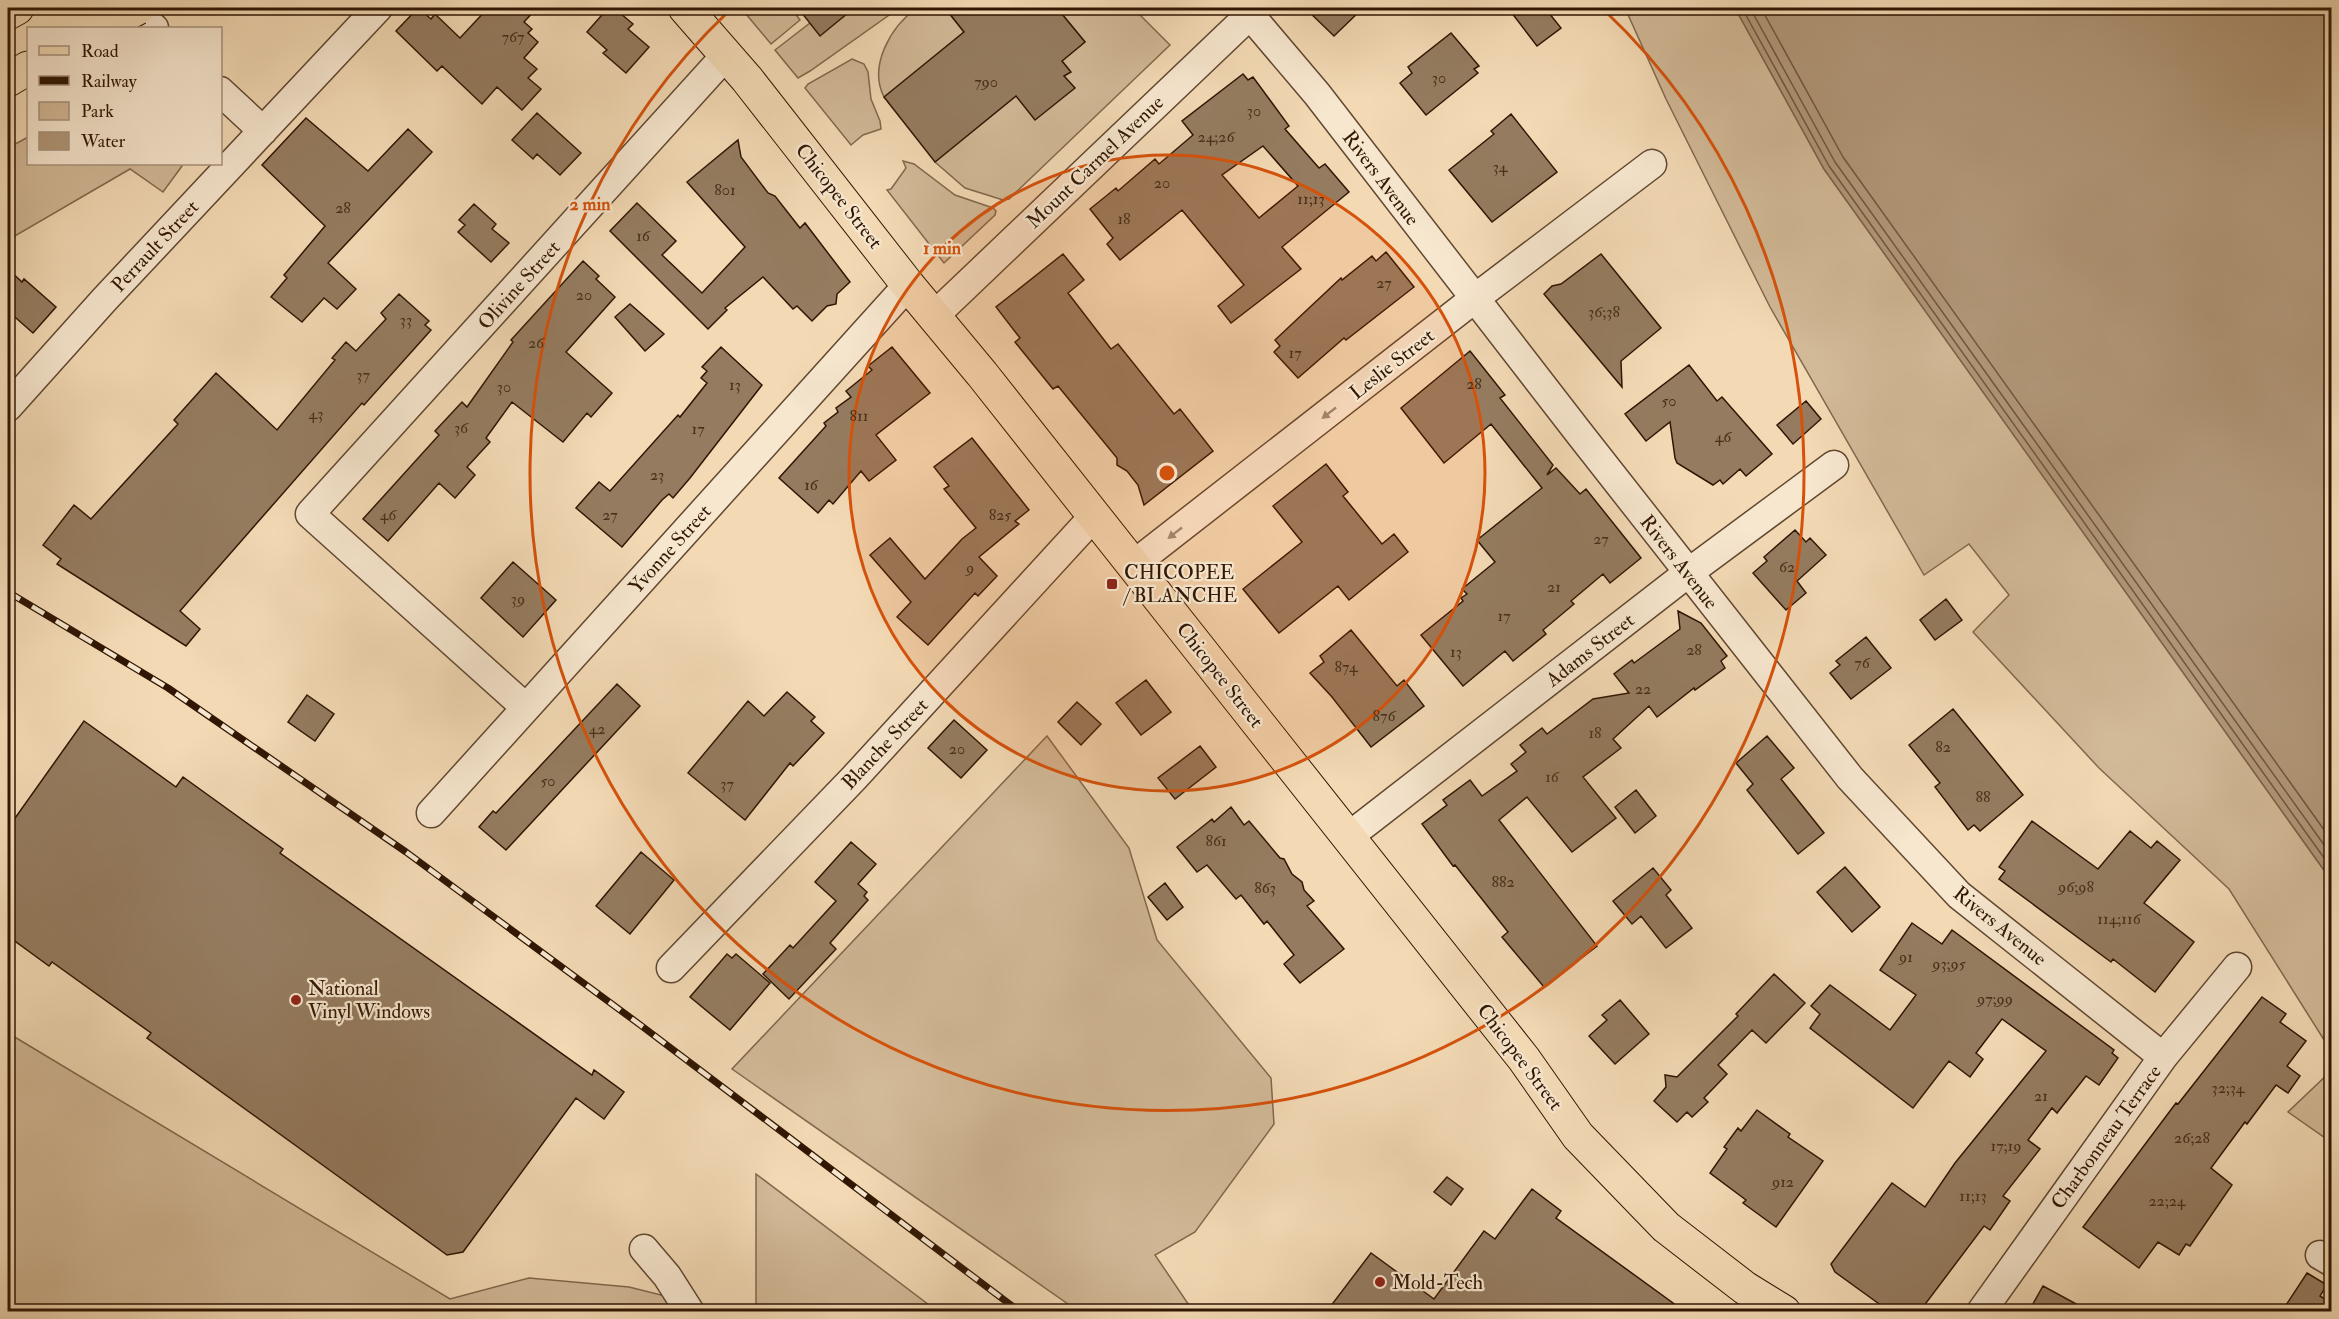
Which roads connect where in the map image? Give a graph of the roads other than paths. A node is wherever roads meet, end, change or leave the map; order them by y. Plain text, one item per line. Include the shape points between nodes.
1 (16, 8) edge
2 (131, 8) edge
3 (138, 8) edge
4 (378, 8) edge
5 (696, 11) edge
6 (1254, 11) edge
7 (8, 13) edge
8 (102, 27) edge
9 (153, 27) edge
10 (727, 54) junction
11 (27, 69) edge
12 (8, 80) edge
13 (222, 93) edge
14 (263, 131) junction
15 (1652, 164) dead end
16 (908, 285) junction
17 (1474, 299) junction
18 (933, 316) junction
19 (8, 407) edge
20 (1834, 465) dead end
21 (1094, 516) junction
22 (1133, 566) junction
23 (1688, 573) junction
24 (525, 707) junction
25 (431, 813) dead end
26 (1348, 837) junction
27 (2237, 967) dead end
28 (671, 968) dead end
29 (2163, 1057) junction
30 (645, 1249) dead end
31 (690, 1311) edge
32 (1784, 1311) edge
33 (1981, 1311) edge

1 - 7 main road
2 - 9 street
3 - 8 main road, bridge
4 - 14 street, Perrault Street
5 - 10 main road, Chicopee Street
6 - 17 street, Rivers Avenue
6 - 18 street, Mount Carmel Avenue
10 - 16 main road, Chicopee Street
10 - 24 street, Olivine Street via 310,514
11 - 12 main road
13 - 14 street
14 - 19 street, Perrault Street
15 - 17 street, Leslie Street
16 - 18 main road, Chicopee Street
16 - 24 street, Yvonne Street
17 -> 22 street, Leslie Street
17 - 23 street, Rivers Avenue
18 - 21 main road, Chicopee Street
20 - 23 street, Adams Street
21 - 22 main road, Chicopee Street
21 - 28 street, Blanche Street via 854,778
22 - 26 main road, Chicopee Street
23 - 26 street, Adams Street
23 - 29 street, Rivers Avenue via 1850,778 1959,895
24 - 25 street, Yvonne Street
26 - 32 main road, Chicopee Street via 1524,1059 1578,1136 1666,1227 1745,1288
27 - 29 street, Charbonneau Terrace
29 - 33 street, Charbonneau Terrace
30 - 31 street

